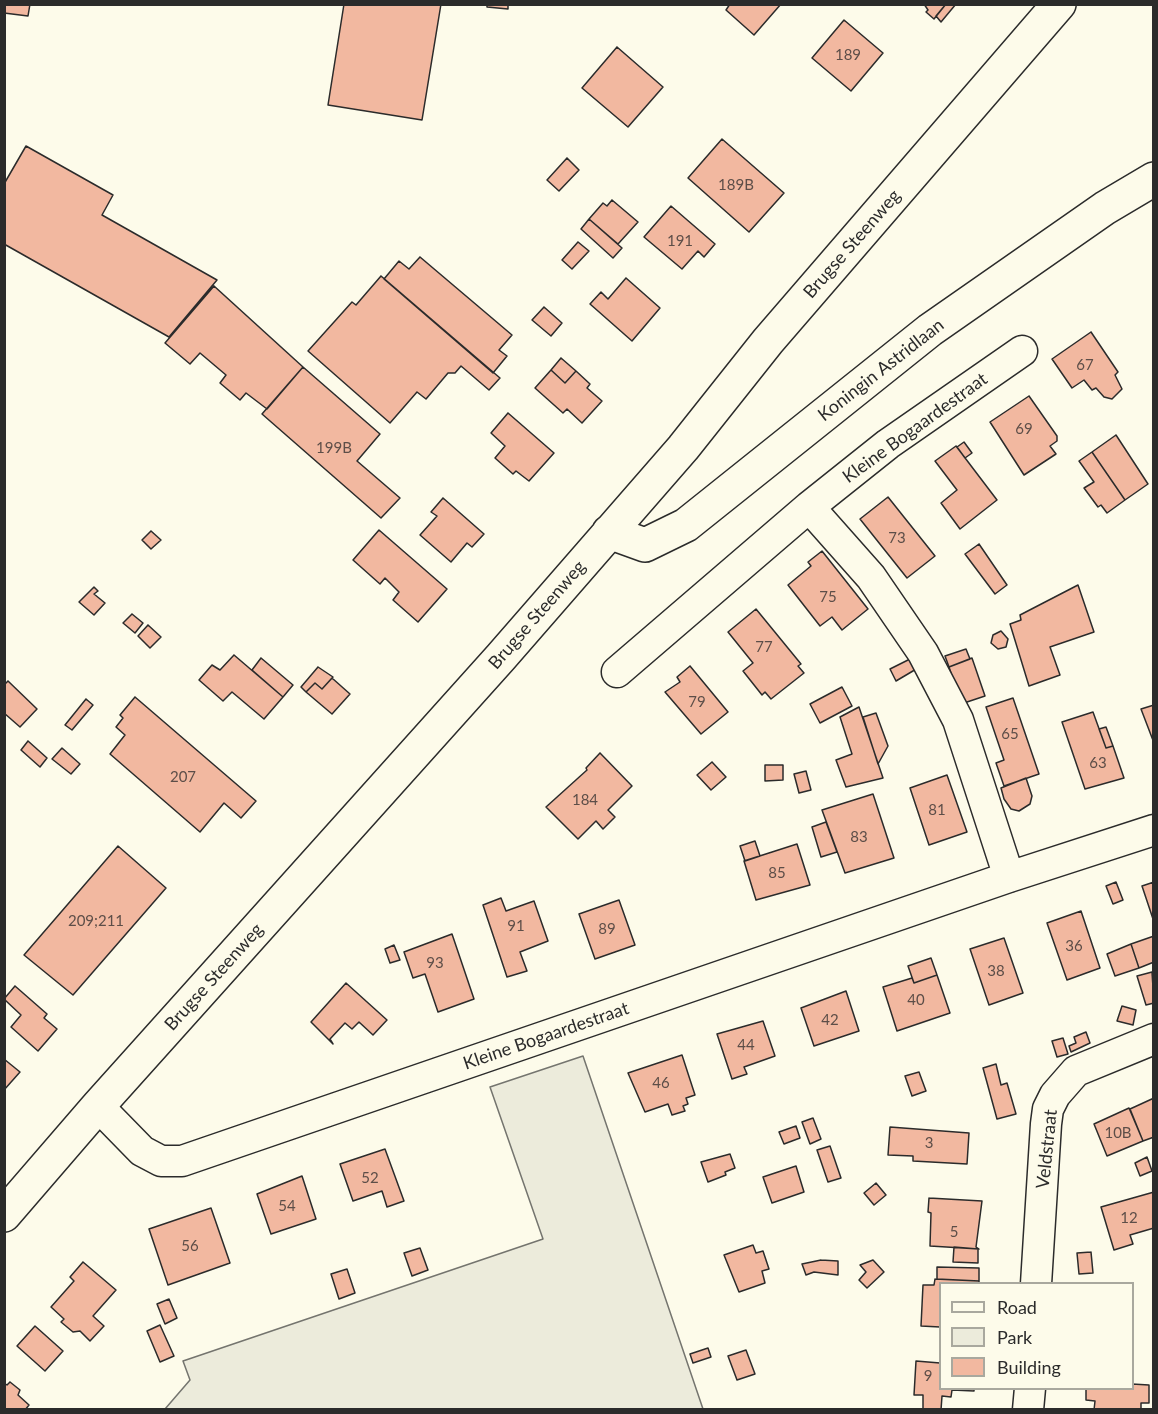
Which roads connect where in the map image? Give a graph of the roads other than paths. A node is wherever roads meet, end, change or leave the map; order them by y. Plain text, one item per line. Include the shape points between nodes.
1 (1059, 4) edge
2 (1154, 179) edge
3 (1022, 351) dead end
4 (810, 507) junction
5 (609, 532) junction
6 (617, 672) dead end
7 (1154, 830) edge
8 (1009, 877) junction
9 (1154, 1039) edge
10 (98, 1106) junction
11 (4, 1215) edge
12 (1036, 1282) edge
13 (1030, 1390) edge
14 (1028, 1410) edge

1 - 5 main road, Brugse Steenweg
2 - 5 main road, Koningin Astridlaan via 1105,208 930,330 686,525 645,545
3 - 4 street, Kleine Bogaardestraat via 888,444
4 - 6 street, Kleine Bogaardestraat
4 - 8 street via 871,577 928,663 958,720
5 - 10 main road, Brugse Steenweg
7 - 8 street, Kleine Bogaardestraat
8 - 10 street, Kleine Bogaardestraat via 183,1161 161,1161 142,1151
9 - 12 street, Veldstraat via 1077,1071 1054,1095 1046,1124
10 - 11 main road, Brugse Steenweg
13 - 14 street

